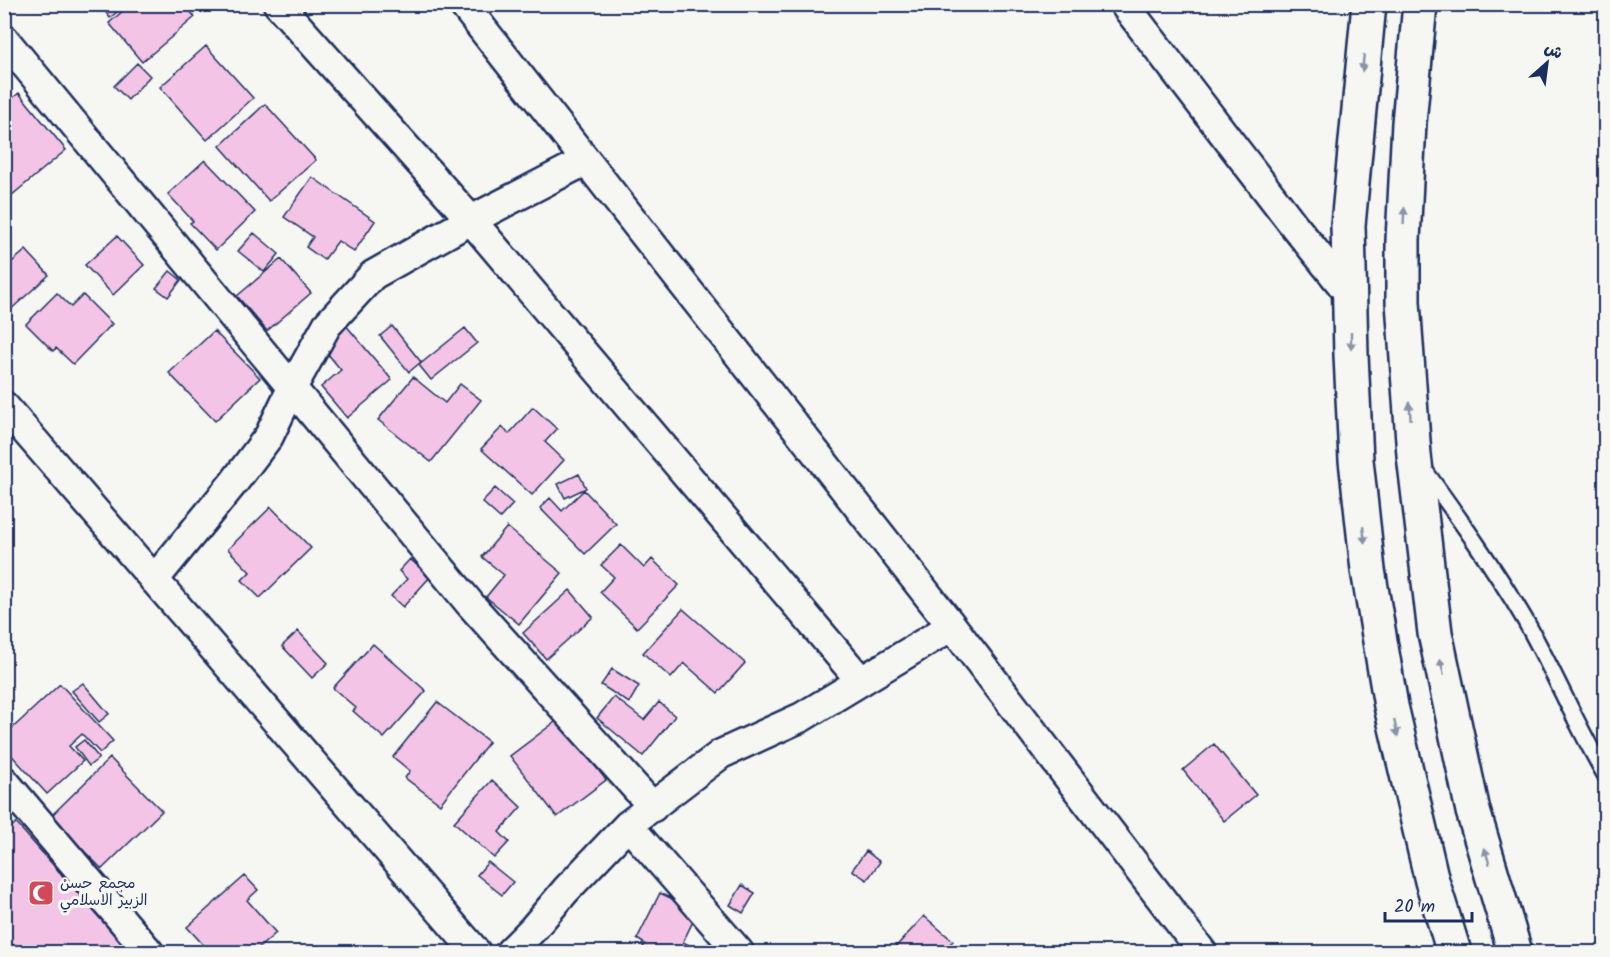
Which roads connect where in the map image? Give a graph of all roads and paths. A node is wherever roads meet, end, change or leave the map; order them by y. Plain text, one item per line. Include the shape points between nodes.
1 (278, 4) edge
2 (463, 4) edge
3 (1124, 4) edge
4 (1369, 4) edge
5 (1420, 4) edge
6 (4, 39) edge
7 (585, 160) junction
8 (471, 220) junction
9 (1351, 296) junction
10 (292, 388) junction
11 (4, 406) edge
12 (1413, 455) junction
13 (154, 580) junction
14 (952, 626) junction
15 (861, 681) junction
16 (1605, 776) edge
17 (4, 781) edge
18 (653, 807) junction
19 (628, 825) junction
20 (149, 952) edge
21 (476, 952) edge
22 (510, 952) edge
23 (739, 952) edge
24 (1202, 952) edge
25 (1454, 952) edge
26 (1515, 952) edge

1 - 8 street
2 - 7 street
3 - 9 street
4 -> 9 main road via 1348,225
12 -> 5 main road via 1403,240
6 - 10 street
7 - 8 street
7 - 14 street
8 - 10 street via 373,275 327,325
8 - 15 street
9 -> 25 main road via 1356,460 1368,570 1391,706 1432,881
10 - 13 street via 269,436
10 - 18 street via 471,605
11 - 13 street
12 - 16 lane via 1485,555 1525,622
26 -> 12 main road via 1473,811 1435,633
13 - 21 street
14 - 15 street
14 - 24 street
15 - 18 street via 802,717 721,754
17 - 20 street
18 - 19 street
19 - 22 street
19 - 23 street

